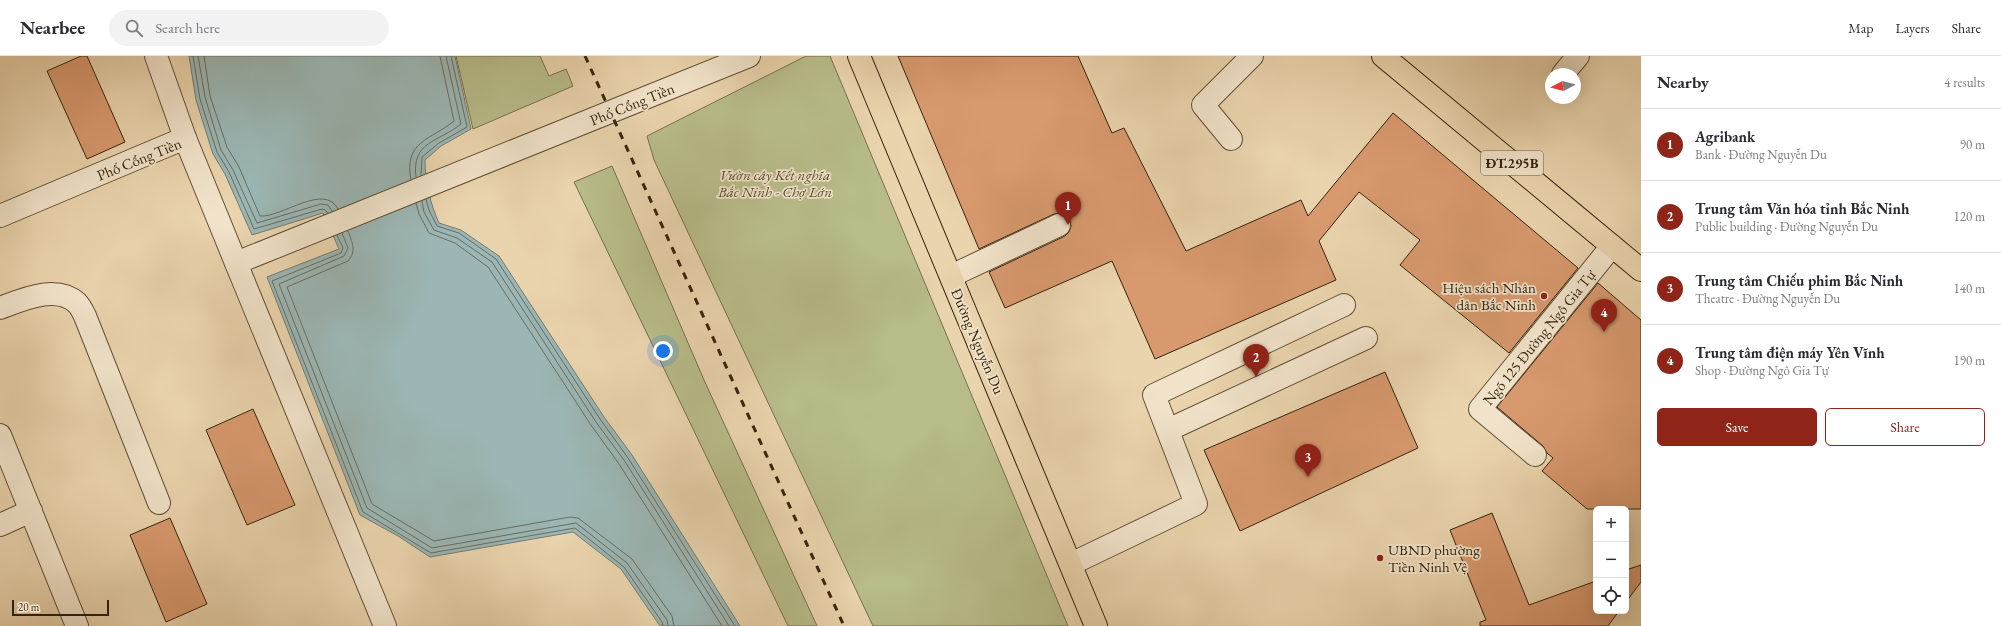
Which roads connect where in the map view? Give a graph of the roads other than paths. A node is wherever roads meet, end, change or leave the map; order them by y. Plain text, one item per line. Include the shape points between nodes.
1 (156, 56) edge
2 (749, 56) edge
3 (859, 56) edge
4 (1252, 56) edge
5 (1383, 56) edge
6 (1578, 56) edge
7 (1568, 68) edge
8 (185, 138) junction
9 (1231, 139) dead end
10 (0, 216) edge
11 (1059, 225) dead end
12 (1612, 246) junction
13 (236, 263) junction
14 (1641, 270) edge
15 (951, 276) junction
16 (1344, 305) dead end
17 (0, 308) edge
18 (1366, 338) dead end
19 (1168, 430) junction
20 (0, 435) edge
21 (1534, 455) dead end
22 (159, 503) dead end
23 (31, 511) junction
24 (0, 525) edge
25 (1071, 564) junction
26 (77, 626) edge
27 (385, 626) edge
28 (1096, 626) edge

1 - 8 street
2 - 13 street, Phố Cổng Tiền
3 - 15 main road, Đường Nguyễn Du
4 - 9 street via 1203,105
5 - 12 main road, ĐT.295B
6 - 7 street
8 - 10 street, Phố Cổng Tiền
8 - 13 street, Phố Cổng Tiền
11 - 15 street
12 - 14 main road, ĐT.295B
12 - 21 street, Ngõ 125 Đường Ngô Gia Tự via 1480,409
13 - 27 street, Phố Cổng Tiền
15 - 25 main road, Đường Nguyễn Du
16 - 19 street via 1154,395
17 - 22 street via 28,298 59,294 76,303 86,316
18 - 19 street
19 - 25 street via 1196,504
20 - 23 street
23 - 24 street
23 - 26 street
25 - 28 main road, Đường Nguyễn Du

